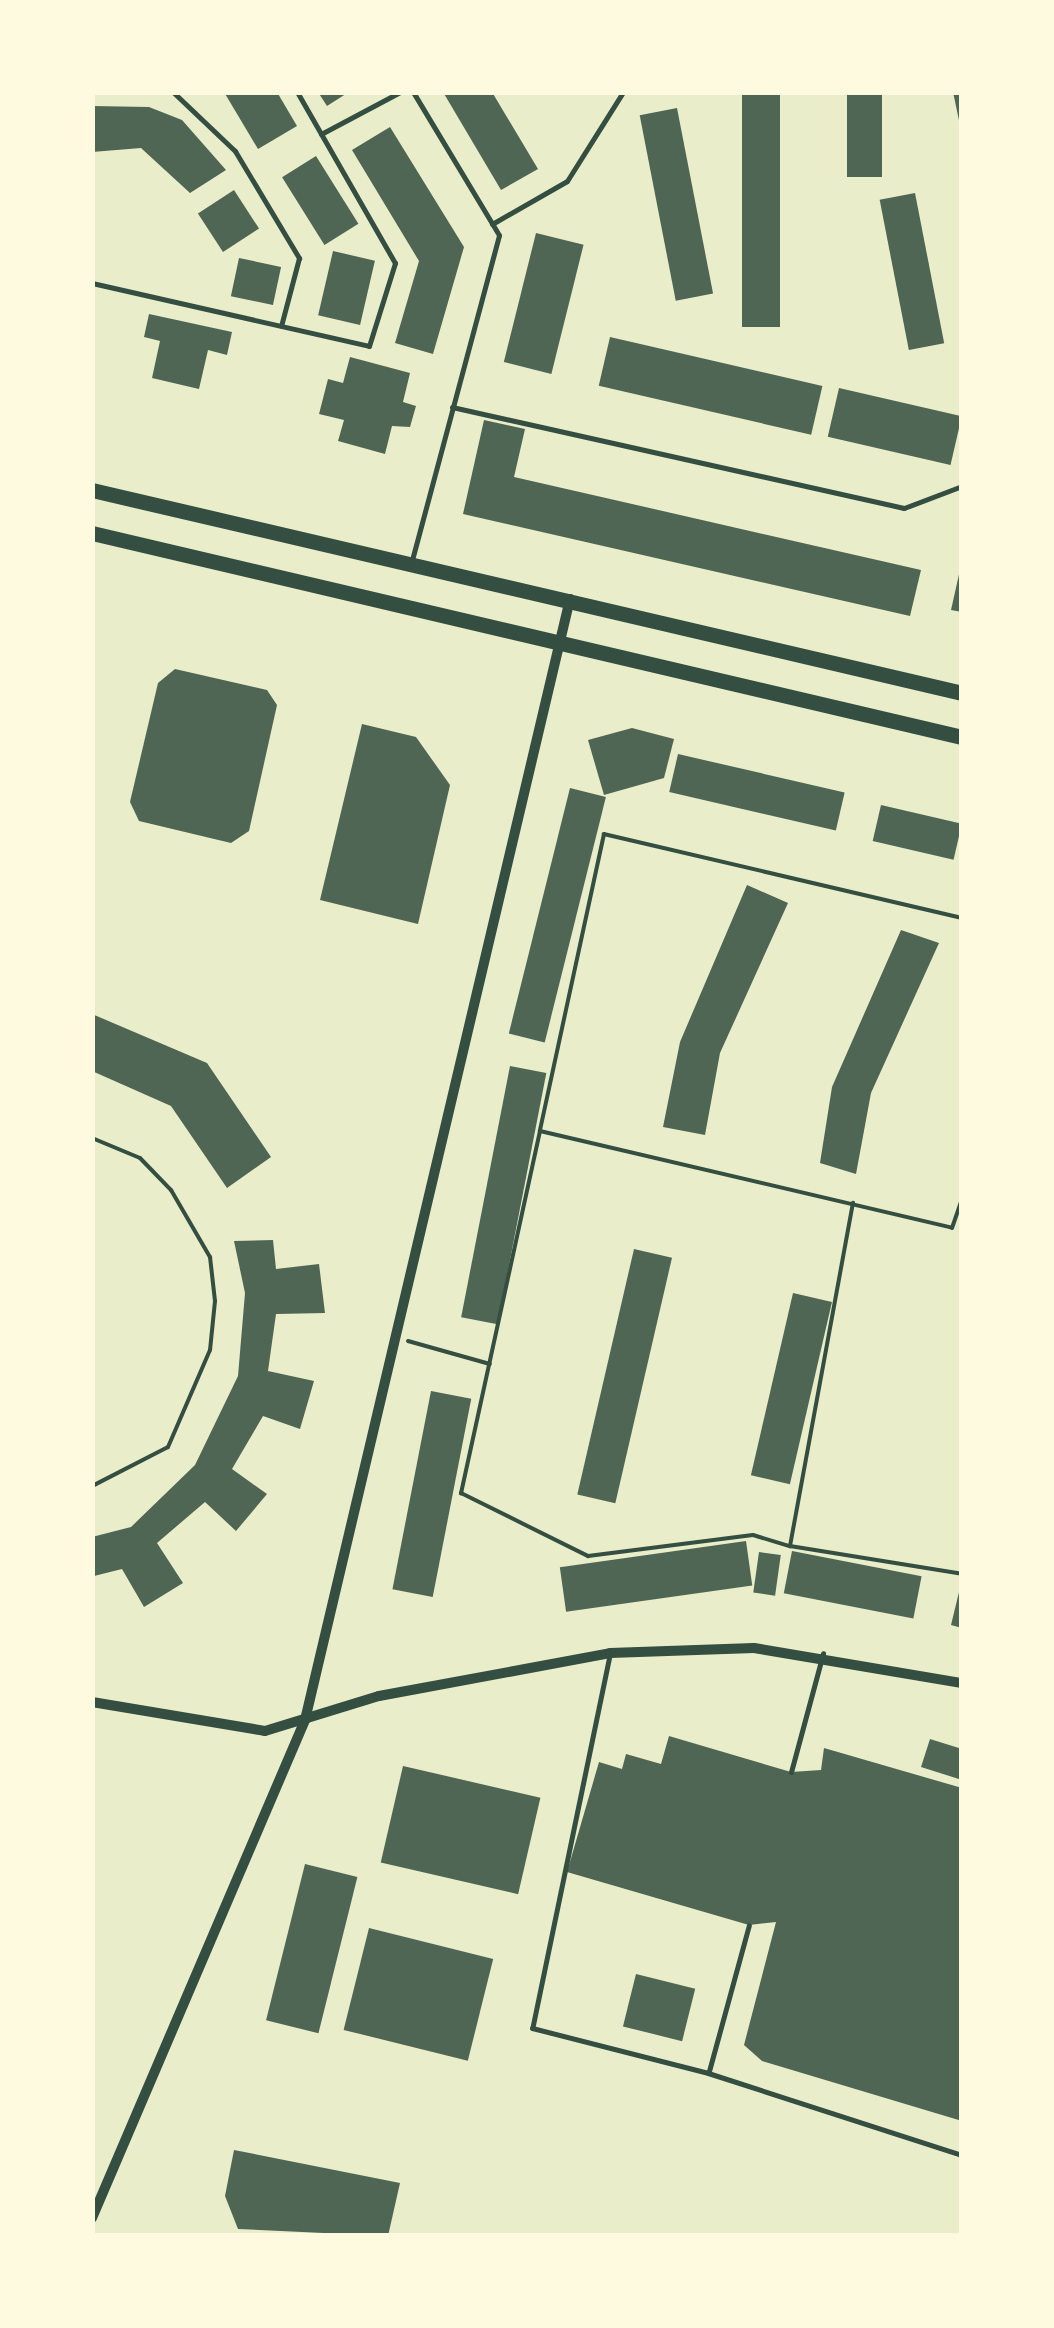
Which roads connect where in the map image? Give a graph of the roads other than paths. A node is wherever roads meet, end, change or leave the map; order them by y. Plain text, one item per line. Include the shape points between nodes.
1 (173, 92) edge
2 (297, 92) edge
3 (400, 92) edge
4 (414, 92) edge
5 (622, 92) edge
6 (321, 134) junction
7 (492, 224) junction
8 (92, 284) edge
9 (282, 326) junction
10 (452, 407) junction
11 (962, 486) edge
12 (92, 490) edge
13 (92, 533) edge
14 (411, 564) junction
15 (570, 600) junction
16 (561, 641) junction
17 (962, 693) edge
18 (962, 737) edge
19 (610, 1653) junction
20 (823, 1653) junction
21 (962, 1683) edge
22 (92, 1702) edge
23 (305, 1720) junction
24 (790, 1772) dead end
25 (749, 1925) dead end
26 (708, 2072) junction
27 (962, 2155) edge
28 (92, 2218) edge

1 - 9 lane via 235,151 298,258
2 - 6 lane
3 - 6 lane
4 - 7 lane
5 - 7 lane via 567,181
6 - 9 lane via 395,263 368,346
7 - 10 lane via 499,235
8 - 9 lane
10 - 11 lane via 904,508
10 - 14 lane
12 - 14 main road
13 - 16 main road
14 - 15 main road
15 - 16 street
15 - 17 main road
16 - 18 main road
16 - 23 street
19 - 20 street
19 - 23 street via 378,1696
19 - 26 lane via 532,2028
20 - 21 street
20 - 24 lane
22 - 23 street via 221,1730
23 - 28 street
25 - 26 lane
26 - 27 lane

